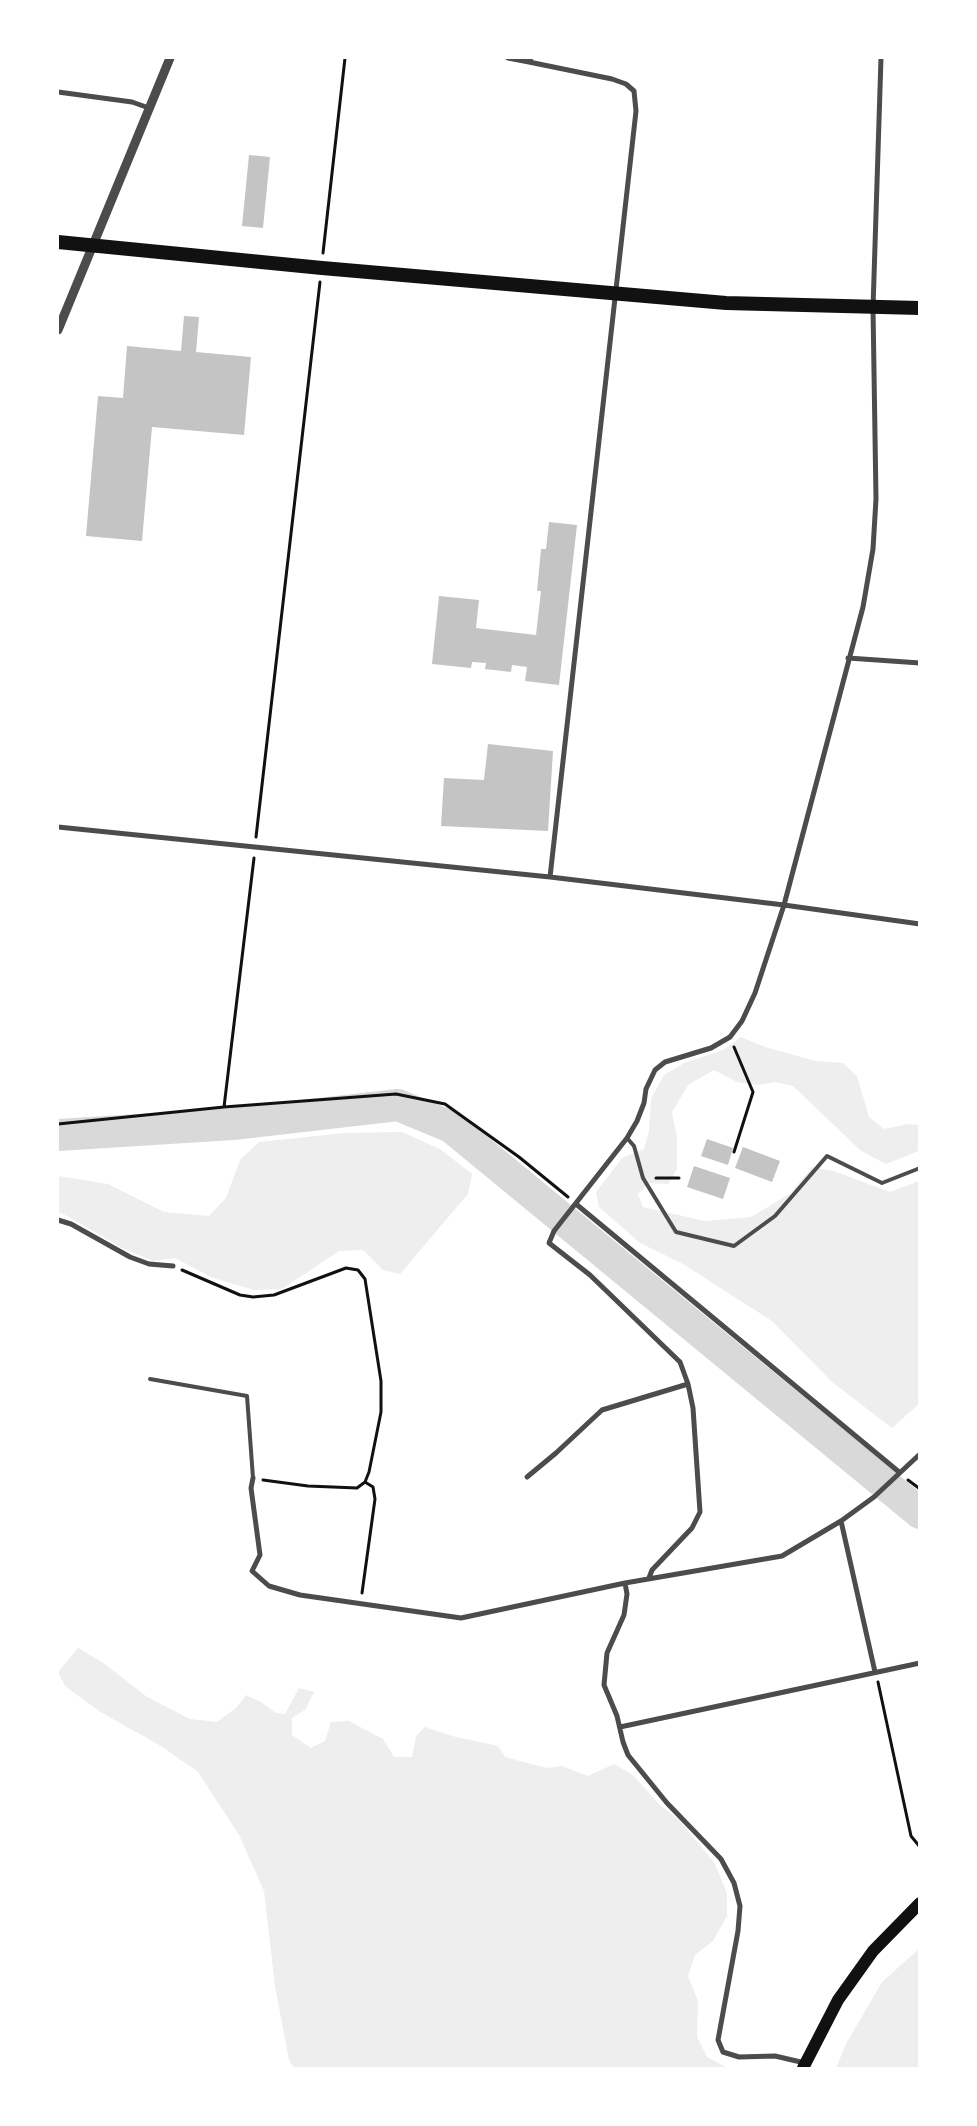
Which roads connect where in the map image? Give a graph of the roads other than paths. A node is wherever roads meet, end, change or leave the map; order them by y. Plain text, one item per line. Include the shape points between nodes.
1 (170, 58) edge
2 (508, 58) edge
3 (881, 58) edge
4 (530, 60) edge
5 (58, 92) edge
6 (149, 108) junction
7 (58, 242) edge
8 (91, 245) junction
9 (616, 294) junction
10 (873, 308) junction
11 (920, 308) edge
12 (58, 330) edge
13 (848, 658) junction
14 (920, 663) edge
15 (58, 827) edge
16 (550, 877) junction
17 (784, 905) junction
18 (920, 924) edge
19 (627, 1138) junction
20 (920, 1168) edge
21 (576, 1204) junction
22 (58, 1220) edge
23 (173, 1266) road end
24 (150, 1379) dead end
25 (688, 1384) junction
26 (920, 1454) edge
27 (899, 1472) junction
28 (527, 1477) dead end
29 (253, 1478) joint
30 (841, 1521) junction
31 (649, 1578) junction
32 (625, 1583) junction
33 (920, 1663) edge
34 (876, 1672) junction
35 (620, 1727) junction
36 (920, 1903) edge
37 (804, 2066) edge

1 - 6 street
2 - 4 street
3 - 10 street
4 - 9 street via 612,79 626,84 634,92 636,111
5 - 6 street via 132,102
6 - 8 street
7 - 8 highway
8 - 9 highway
8 - 12 street
9 - 10 highway via 726,303
9 - 16 street
10 - 11 highway
10 - 13 street via 876,500 873,549 863,607
13 - 14 street
13 - 17 street
15 - 16 street
16 - 17 street
17 - 18 street
17 - 19 street via 756,993 742,1021 730,1037 711,1048 665,1062 655,1070 637,1121
19 - 20 lane via 634,1146 643,1178 676,1232 734,1246 775,1216 827,1156 882,1184
19 - 21 street
21 - 25 street via 549,1242 590,1275 680,1362
21 - 27 street
22 - 23 street via 130,1257 149,1264
24 - 29 lane via 247,1396
25 - 28 street via 602,1410
25 - 31 street via 693,1408 700,1512 692,1528 652,1570
26 - 27 street
27 - 30 street via 874,1497
29 - 32 street via 251,1488 260,1555 252,1572 269,1586 300,1595 461,1618
30 - 31 street via 782,1556
30 - 34 street
31 - 32 street
32 - 35 street via 624,1615 607,1653 604,1685
33 - 34 street
34 - 35 street
35 - 37 street via 628,1754 667,1803 721,1859 734,1883 740,1906 718,2040 724,2052 739,2057 775,2056
36 - 37 main road via 872,1951 838,2000

